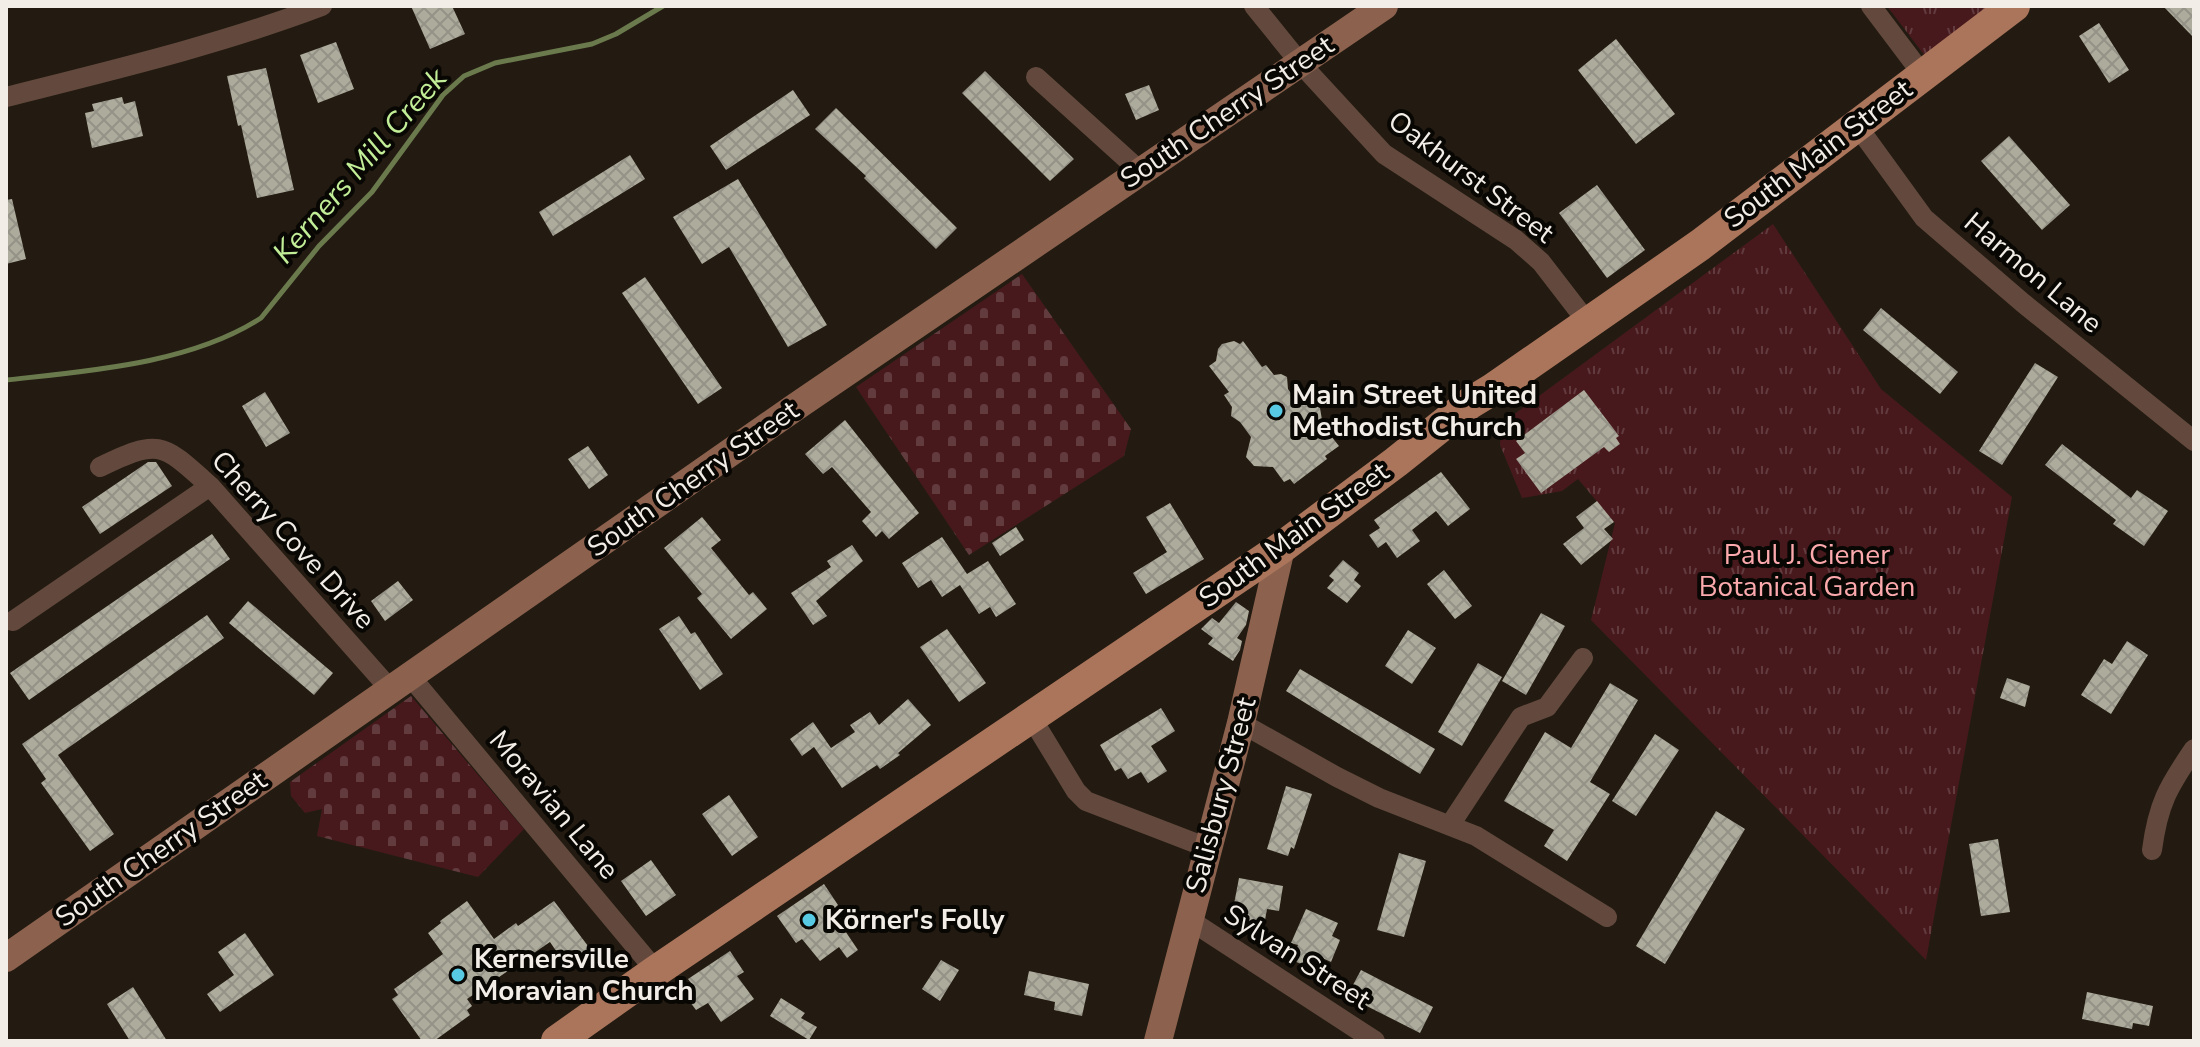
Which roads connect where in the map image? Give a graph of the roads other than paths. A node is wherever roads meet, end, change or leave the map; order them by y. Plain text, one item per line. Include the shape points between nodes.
1 (322, 6) edge
2 (1254, 6) edge
3 (1384, 6) edge
4 (1871, 6) edge
5 (2014, 6) edge
6 (1301, 64) junction
7 (1923, 75) junction
8 (1036, 77) dead end
9 (6, 97) edge
10 (1858, 127) junction
11 (1140, 171) junction
12 (1588, 323) junction
13 (2194, 441) edge
14 (100, 467) dead end
15 (210, 486) junction
16 (1281, 548) junction
17 (13, 621) dead end
18 (1583, 658) dead end
19 (400, 682) junction
20 (1031, 717) junction
21 (1241, 723) junction
22 (2194, 749) edge
23 (1450, 825) junction
24 (1208, 848) junction
25 (2152, 850) dead end
26 (1607, 917) dead end
27 (1188, 919) junction
28 (6, 958) edge
29 (656, 971) junction
30 (557, 1041) edge
31 (1158, 1041) edge
32 (1375, 1041) edge

1 - 9 street via 179,54
2 - 6 street, Oakhurst Street
3 - 6 main road, South Cherry Street
4 - 7 street
5 - 7 main road, South Main Street
6 - 11 main road, South Cherry Street
6 - 12 street, Oakhurst Street via 1384,154 1541,262
7 - 10 main road, South Main Street
8 - 11 street
10 - 12 main road, South Main Street
10 - 13 street, Harmon Lane via 1924,218
11 - 19 main road, South Cherry Street
12 - 16 main road, South Main Street via 1470,403
14 - 15 street, Cherry Cove Drive via 134,451 158,447
15 - 17 street
15 - 19 street, Cherry Cove Drive
16 - 20 main road, South Main Street
16 - 21 main road, Salisbury Street
18 - 23 street via 1547,707 1521,717
19 - 28 main road, South Cherry Street
19 - 29 street, Moravian Lane
20 - 24 street via 1086,801
20 - 29 main road, South Main Street
21 - 23 street via 1379,798
21 - 24 main road, Salisbury Street
22 - 25 street via 2168,787
23 - 26 street
24 - 27 main road, Salisbury Street
27 - 31 main road, Salisbury Street
27 - 32 street, Sylvan Street
29 - 30 main road, South Main Street

